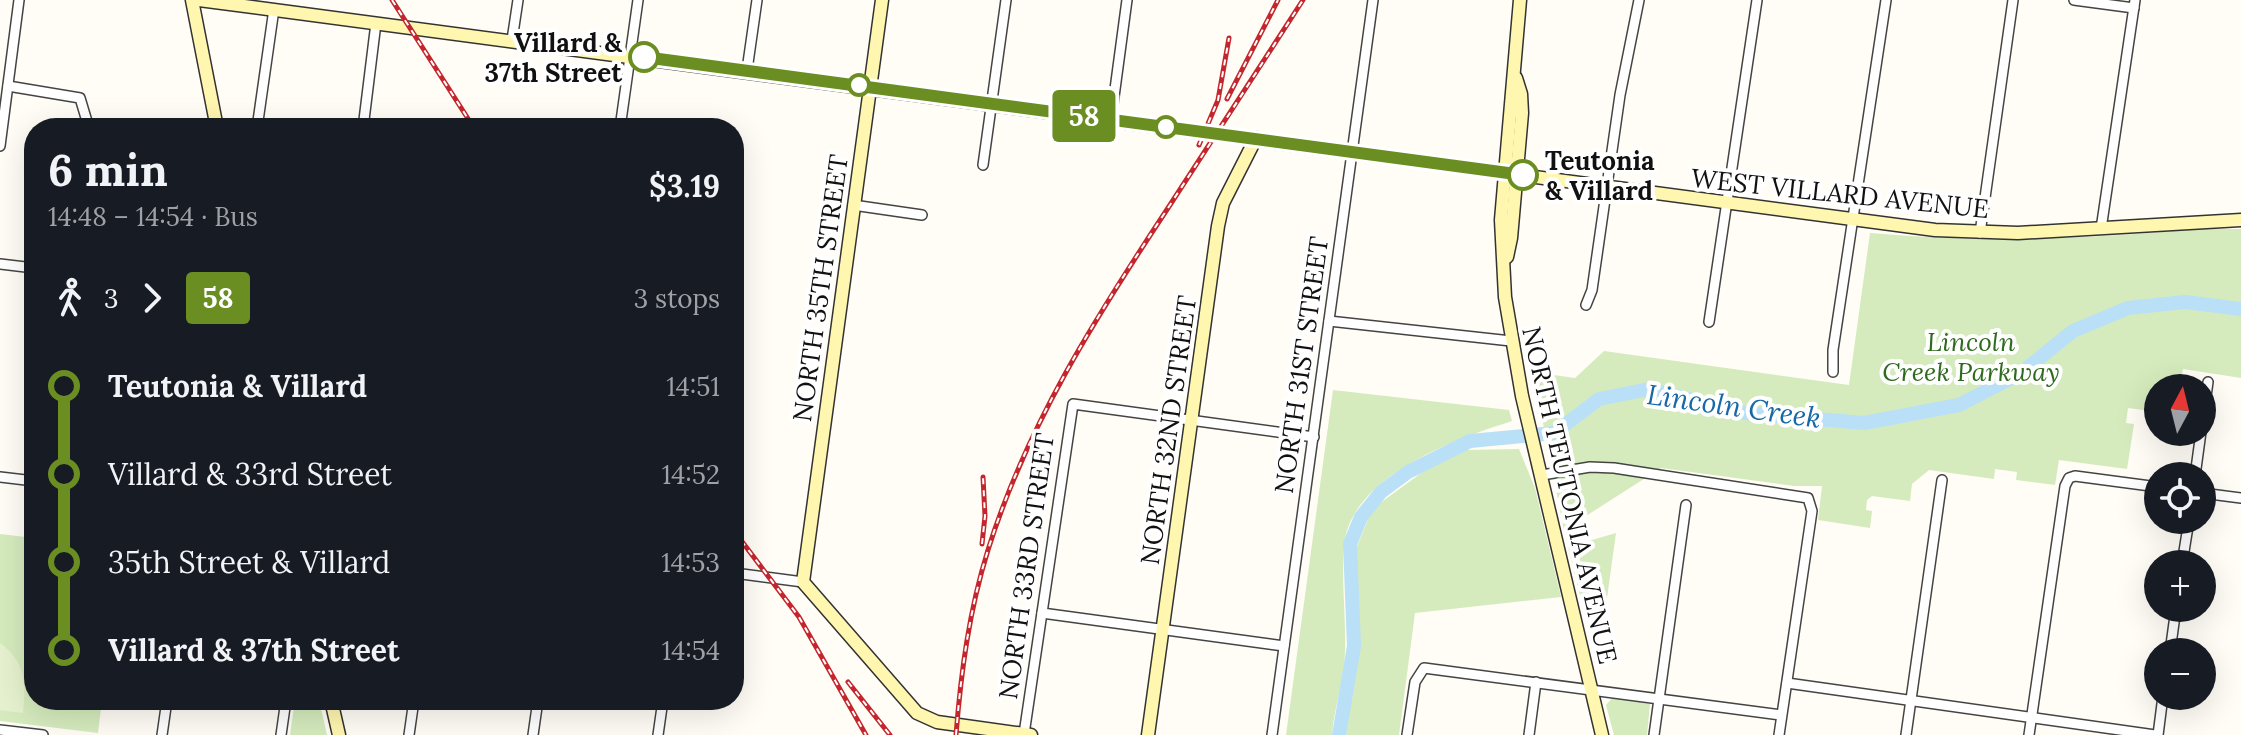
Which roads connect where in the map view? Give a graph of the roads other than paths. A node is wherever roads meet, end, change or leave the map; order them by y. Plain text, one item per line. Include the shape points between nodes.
1 (19, 0) edge
2 (192, 0) edge
3 (199, 0) edge
4 (518, 0) edge
5 (638, 0) edge
6 (757, 0) edge
7 (882, 0) edge
8 (1006, 0) edge
9 (1127, 0) edge
10 (1373, 0) edge
11 (1520, 0) edge
12 (1639, 0) edge
13 (1757, 0) edge
14 (1886, 0) edge
15 (2013, 0) edge
16 (2074, 0) edge
17 (2134, 4) edge
18 (274, 9) junction
19 (376, 23) junction
20 (512, 40) junction
21 (630, 56) junction
22 (747, 70) junction
23 (1516, 78) junction
24 (8, 86) junction
25 (870, 86) junction
26 (991, 104) junction
27 (86, 118) edge
28 (215, 118) edge
29 (258, 118) edge
30 (364, 118) edge
31 (621, 118) edge
32 (1111, 119) junction
33 (1256, 138) junction
34 (0, 146) edge
35 (1352, 151) junction
36 (983, 165) dead end
37 (1503, 173) junction
38 (1517, 175) junction
39 (1606, 187) junction
40 (1726, 203) junction
41 (853, 205) junction
42 (922, 215) dead end
43 (1853, 220) junction
44 (2241, 220) edge
45 (2101, 229) junction
46 (1980, 233) junction
47 (0, 264) edge
48 (1505, 264) junction
49 (24, 267) edge
50 (1586, 305) dead end
51 (1329, 321) junction
52 (1709, 322) dead end
53 (1511, 341) junction
54 (1833, 372) dead end
55 (1192, 419) junction
56 (1314, 437) junction
57 (1541, 471) junction
58 (0, 477) edge
59 (24, 480) edge
60 (1942, 480) dead end
61 (2144, 485) edge
62 (2216, 495) edge
63 (2241, 498) edge
64 (1686, 505) dead end
65 (744, 574) edge
66 (803, 582) junction
67 (1042, 613) junction
68 (1163, 629) junction
69 (1284, 646) junction
70 (1536, 682) junction
71 (1787, 683) junction
72 (1592, 691) junction
73 (1660, 699) junction
74 (1911, 700) junction
75 (166, 710) edge
76 (285, 710) edge
77 (333, 710) edge
78 (413, 710) edge
79 (537, 710) edge
80 (662, 710) edge
81 (2160, 710) edge
82 (1781, 715) junction
83 (2032, 716) junction
84 (0, 730) edge
85 (1024, 734) edge
86 (43, 735) edge
87 (162, 735) edge
88 (281, 735) edge
89 (339, 735) edge
90 (409, 735) edge
91 (533, 735) edge
92 (658, 735) edge
93 (1031, 735) edge
94 (1148, 735) edge
95 (1272, 735) edge
96 (1407, 735) edge
97 (1529, 735) edge
98 (1602, 735) edge
99 (1654, 735) edge
100 (1779, 735) edge
101 (1906, 735) edge
102 (2029, 735) edge
103 (2156, 735) edge

1 - 24 street
2 - 28 street
3 - 18 street, WEST VILLARD AVENUE
4 - 20 street
5 - 21 street
6 - 22 street
7 - 25 street, NORTH 35TH STREET
8 - 26 street
9 - 32 street
10 - 35 street, NORTH 31ST STREET
11 - 23 street, NORTH TEUTONIA AVENUE
12 - 39 street
13 - 40 street
14 - 43 street
15 - 46 street
16 - 17 street
17 - 45 street
18 - 19 street, WEST VILLARD AVENUE
18 - 29 street
19 - 20 street, WEST VILLARD AVENUE
19 - 30 street
20 - 21 street, WEST VILLARD AVENUE
21 - 22 street, WEST VILLARD AVENUE
21 - 31 street
22 - 25 street, WEST VILLARD AVENUE
23 - 37 street, NORTH TEUTONIA AVENUE via 1509,93
23 - 38 street, NORTH TEUTONIA AVENUE via 1522,113
24 - 27 street via 80,98
24 - 34 street
25 - 26 street, WEST VILLARD AVENUE
25 - 41 street, NORTH 35TH STREET
26 - 32 street, WEST VILLARD AVENUE
26 - 36 street
32 - 33 street, WEST VILLARD AVENUE
33 - 35 street, WEST VILLARD AVENUE
33 - 55 street, NORTH 32ND STREET via 1221,214
35 - 37 street, WEST VILLARD AVENUE
35 - 51 street, NORTH 31ST STREET
37 - 38 street, WEST VILLARD AVENUE
37 - 48 street, NORTH TEUTONIA AVENUE
38 - 39 street, WEST VILLARD AVENUE
38 - 48 street, NORTH TEUTONIA AVENUE
39 - 40 street, WEST VILLARD AVENUE
39 - 50 street
40 - 43 street, WEST VILLARD AVENUE
40 - 52 street
41 - 42 street
41 - 66 street, NORTH 35TH STREET
43 - 46 street, WEST VILLARD AVENUE
43 - 54 street
44 - 45 street, WEST VILLARD AVENUE
45 - 46 street, WEST VILLARD AVENUE
47 - 49 street
48 - 53 street, NORTH TEUTONIA AVENUE
51 - 53 street
51 - 56 street, NORTH 31ST STREET
53 - 57 street, NORTH TEUTONIA AVENUE
55 - 56 street
55 - 67 street, NORTH 33RD STREET via 1073,404
55 - 68 street, NORTH 32ND STREET
56 - 69 street, NORTH 31ST STREET
57 - 71 street via 1614,468 1804,494 1812,511
57 - 72 street, NORTH TEUTONIA AVENUE
58 - 59 street
60 - 74 street
61 - 83 street via 2075,476 2065,486
62 - 63 street
64 - 73 street
65 - 66 street
66 - 85 street via 917,713 937,722
67 - 68 street
67 - 85 street, NORTH 33RD STREET
68 - 69 street
68 - 94 street, NORTH 32ND STREET
69 - 95 street, NORTH 31ST STREET
70 - 72 street
70 - 96 street via 1421,668
70 - 97 street
71 - 74 street
71 - 82 street
72 - 73 street
72 - 98 street, NORTH TEUTONIA AVENUE
73 - 82 street
73 - 99 street
74 - 83 street
74 - 101 street
75 - 87 street
76 - 88 street
77 - 89 street
78 - 90 street
79 - 91 street
80 - 92 street
81 - 103 street
82 - 100 street
83 - 102 street
83 - 103 street
84 - 86 street
85 - 93 street

